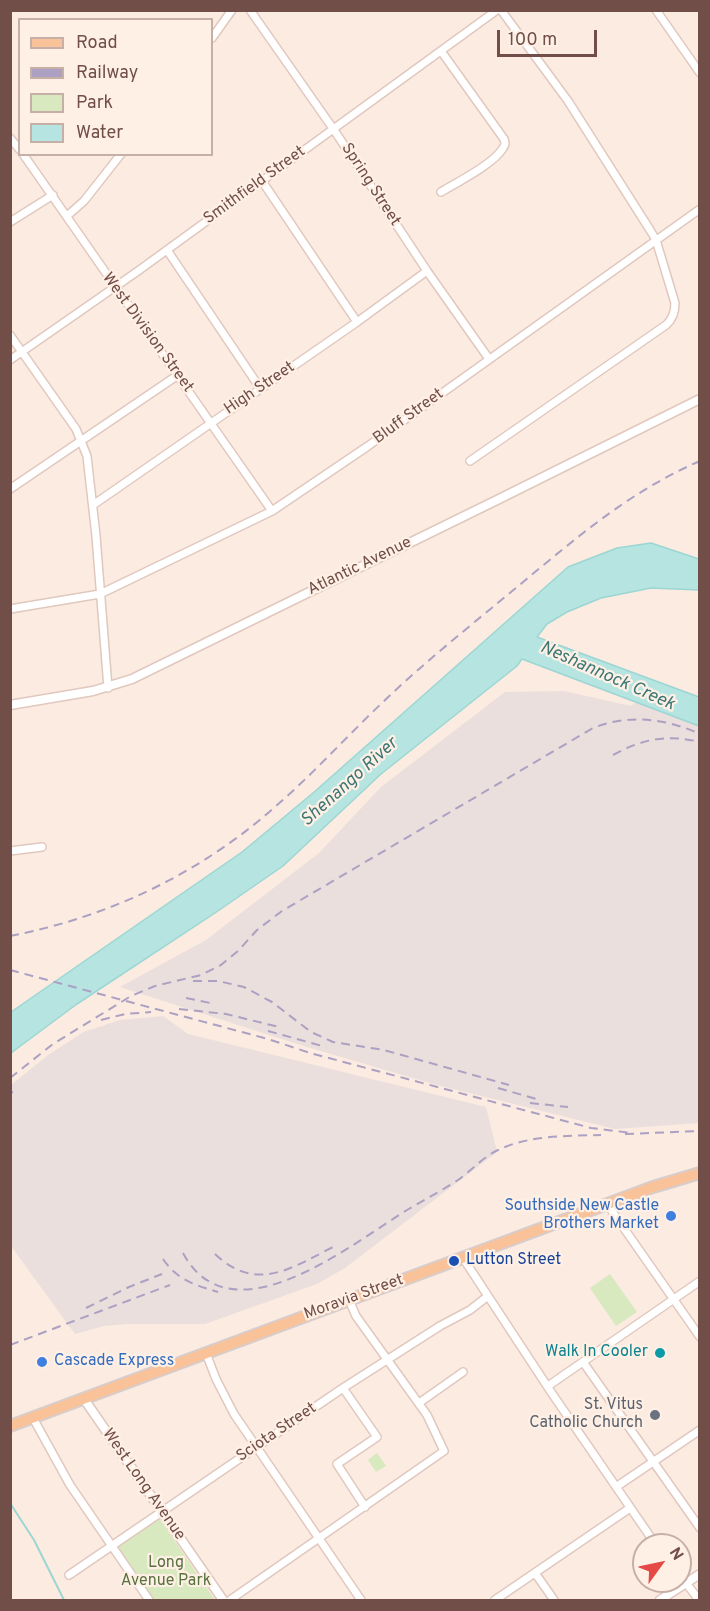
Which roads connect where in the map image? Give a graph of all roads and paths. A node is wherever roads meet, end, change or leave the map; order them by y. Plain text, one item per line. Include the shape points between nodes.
1 (232, 10) edge
2 (250, 10) edge
3 (499, 10) edge
4 (656, 10) edge
5 (213, 37) edge
6 (441, 51) junction
7 (699, 73) edge
8 (334, 129) junction
9 (24, 156) edge
10 (119, 156) edge
11 (262, 181) junction
12 (441, 192) dead end
13 (52, 195) junction
14 (699, 209) edge
15 (67, 216) junction
16 (10, 222) edge
17 (656, 240) junction
18 (167, 249) junction
19 (427, 272) junction
20 (114, 287) junction
21 (357, 322) junction
22 (10, 334) edge
23 (22, 352) junction
24 (489, 359) junction
25 (10, 360) edge
26 (178, 375) junction
27 (260, 388) junction
28 (699, 399) edge
29 (210, 422) junction
30 (82, 440) junction
31 (470, 461) dead end
32 (10, 489) edge
33 (93, 505) junction
34 (272, 512) junction
35 (100, 594) junction
36 (10, 609) edge
37 (108, 688) junction
38 (10, 705) edge
39 (42, 847) dead end
40 (10, 851) edge
41 (699, 1173) edge
42 (607, 1204) junction
43 (463, 1258) junction
44 (699, 1281) edge
45 (488, 1296) junction
46 (673, 1299) junction
47 (349, 1300) junction
48 (699, 1337) edge
49 (206, 1353) junction
50 (387, 1359) junction
51 (583, 1362) junction
52 (463, 1372) dead end
53 (548, 1386) junction
54 (343, 1388) junction
55 (84, 1399) junction
56 (419, 1403) junction
57 (33, 1418) junction
58 (10, 1426) edge
59 (699, 1430) edge
60 (257, 1447) junction
61 (653, 1462) junction
62 (616, 1487) junction
63 (365, 1507) junction
64 (630, 1508) junction
65 (161, 1511) junction
66 (699, 1528) edge
67 (648, 1533) edge
68 (319, 1539) junction
69 (111, 1546) junction
70 (535, 1573) junction
71 (69, 1575) dead end
72 (149, 1600) edge
73 (224, 1600) edge
74 (230, 1600) edge
75 (361, 1600) edge
76 (495, 1600) edge
77 (554, 1600) edge

1 - 5 street
2 - 8 street, Spring Street
3 - 6 street, Smithfield Street
3 - 17 street via 568,101
4 - 7 street
6 - 8 street, Smithfield Street
6 - 12 street via 505,143 483,166
8 - 11 street, Smithfield Street
8 - 19 street, Spring Street
9 - 13 street, West Division Street
10 - 15 street
11 - 18 street, Smithfield Street
11 - 21 street
13 - 15 street, West Division Street
13 - 16 street
14 - 17 street, Bluff Street
15 - 20 street, West Division Street
17 - 24 street, Bluff Street
17 - 31 street via 675,303 673,316
18 - 20 street, Smithfield Street
18 - 27 street
19 - 21 street, High Street
19 - 24 street, Spring Street
20 - 23 street, Smithfield Street
20 - 26 street, West Division Street
21 - 27 street, High Street
22 - 23 street
23 - 25 street, Smithfield Street
23 - 30 street
24 - 34 street, Bluff Street
26 - 29 street, West Division Street
26 - 30 street
27 - 29 street, High Street
28 - 37 street, Atlantic Avenue via 178,658
29 - 33 street, High Street
29 - 34 street, West Division Street
30 - 32 street
30 - 33 street
33 - 35 street
34 - 35 street, Bluff Street
35 - 36 street, Bluff Street
35 - 37 street
37 - 38 street, Atlantic Avenue
39 - 40 street
41 - 42 main road, Moravia Street
42 - 43 main road, Moravia Street
42 - 46 street
43 - 45 street
43 - 47 main road, Moravia Street
44 - 46 street
45 - 50 street, Sciota Street
45 - 53 street
46 - 48 street
46 - 51 street
47 - 49 main road, Moravia Street
47 - 50 street
49 - 55 main road, Moravia Street
49 - 60 street via 227,1401
50 - 54 street, Sciota Street
50 - 56 street
51 - 53 street
51 - 61 street
52 - 56 street
53 - 62 street
54 - 60 street, Sciota Street
54 - 63 street via 376,1437 337,1464
55 - 57 main road, Moravia Street
55 - 65 street, West Long Avenue
56 - 63 street via 444,1451
57 - 58 main road, Moravia Street
57 - 69 street via 64,1477
59 - 61 street
60 - 65 street, Sciota Street
60 - 68 street
61 - 62 street
61 - 66 street
62 - 64 street
63 - 68 street
64 - 67 street
64 - 70 street
65 - 69 street, Sciota Street
65 - 73 street, West Long Avenue
68 - 74 street
68 - 75 street
69 - 71 street, Sciota Street
69 - 72 street
70 - 76 street
70 - 77 street

